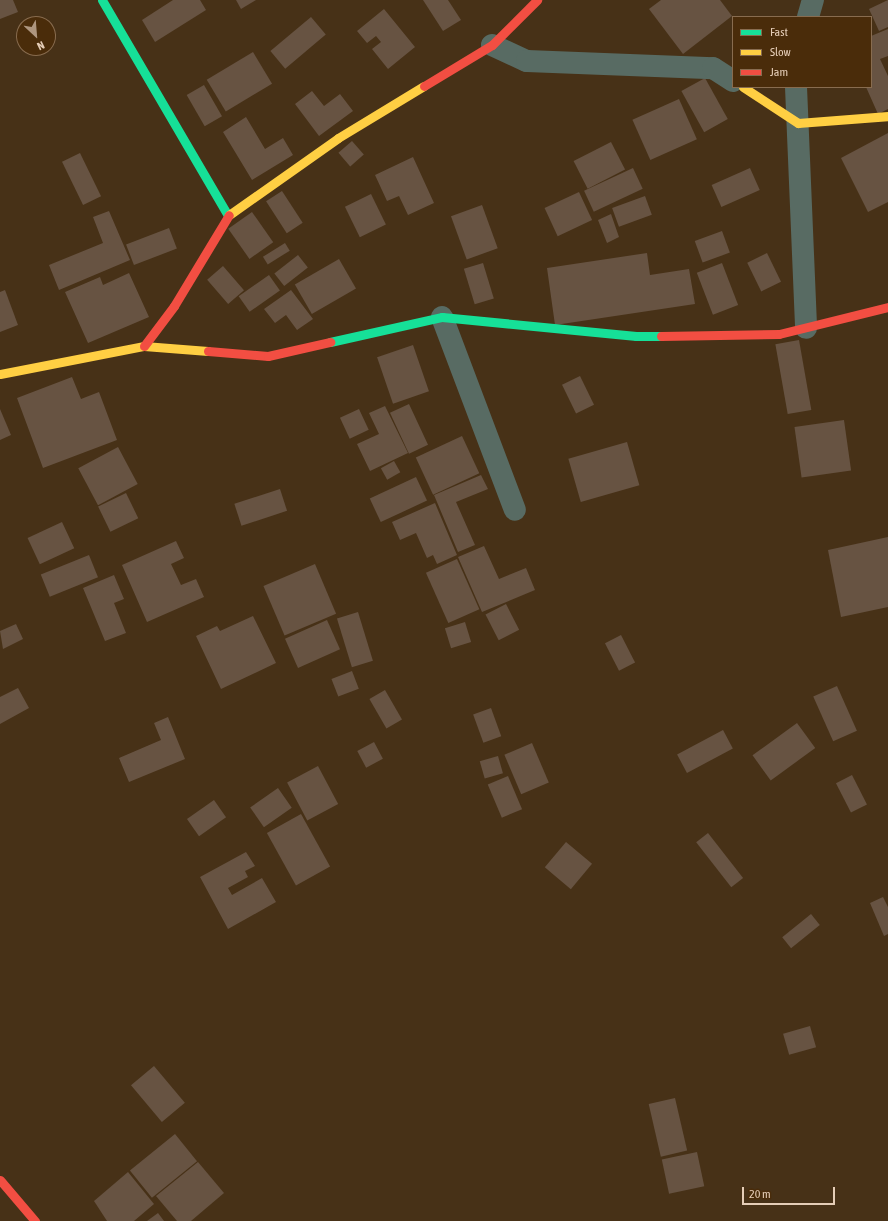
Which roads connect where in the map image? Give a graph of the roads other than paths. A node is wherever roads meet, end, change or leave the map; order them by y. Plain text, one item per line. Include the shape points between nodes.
1 (102, 0) edge
2 (537, 0) edge
3 (813, 0) edge
4 (808, 16) edge
5 (492, 45) junction
6 (732, 80) edge
7 (745, 88) edge
8 (796, 88) edge
9 (888, 116) edge
10 (798, 123) junction
11 (228, 216) junction
12 (888, 307) edge
13 (442, 317) junction
14 (806, 328) junction
15 (144, 346) junction
16 (0, 374) edge
17 (514, 510) dead end
18 (0, 1180) edge
19 (35, 1221) edge

1 - 11 street
2 - 5 street
3 - 4 street
5 - 6 street via 528,61 713,68
5 - 11 street via 338,138
7 - 10 street
8 - 10 street
9 - 10 street
10 - 14 street
11 - 15 street via 174,306
12 - 14 street
13 - 14 street via 636,336 779,334
13 - 15 street via 268,356
13 - 17 street
15 - 16 street
18 - 19 street

